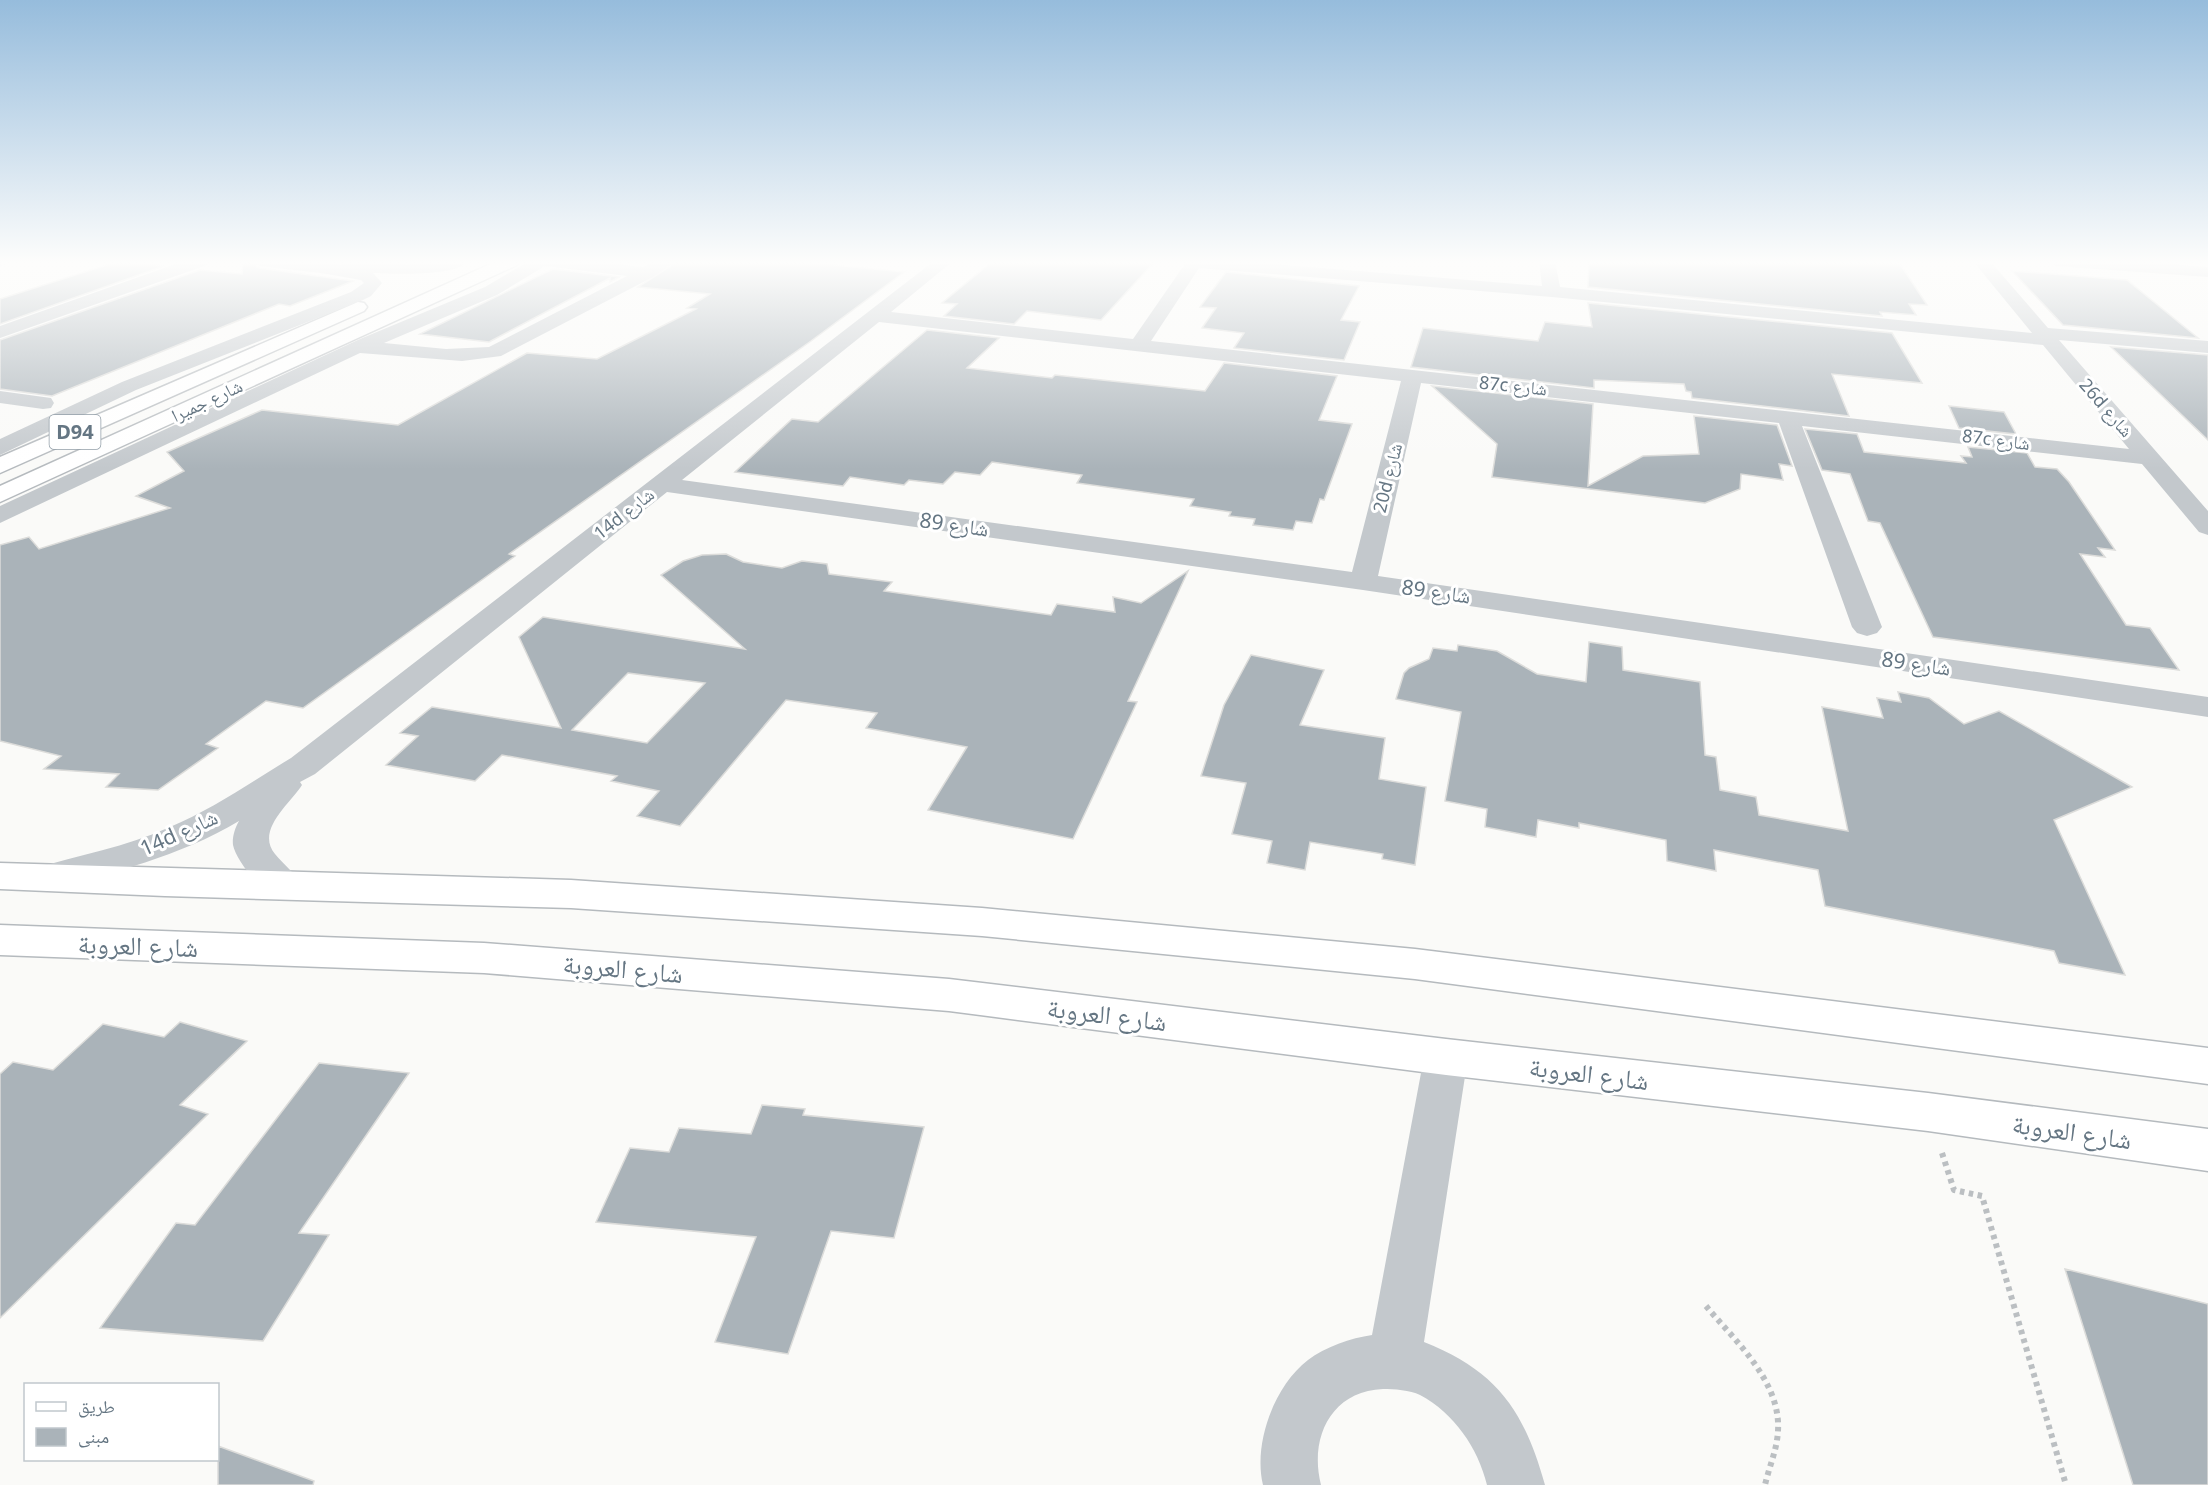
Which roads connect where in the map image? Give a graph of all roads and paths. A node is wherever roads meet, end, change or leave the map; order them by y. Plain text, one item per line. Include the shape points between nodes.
1 (273, 330) edge
2 (303, 330) edge
3 (306, 330) edge
4 (360, 330) edge
5 (398, 330) edge
6 (536, 330) edge
7 (858, 330) edge
8 (1010, 330) edge
9 (1148, 330) edge
10 (1980, 330) edge
11 (2039, 330) edge
12 (262, 335) junction
13 (2044, 336) junction
14 (1139, 344) junction
15 (2208, 346) edge
16 (352, 350) junction
17 (1413, 375) junction
18 (0, 397) edge
19 (43, 403) dead end
20 (1788, 417) junction
21 (0, 448) edge
22 (2149, 458) junction
23 (0, 466) edge
24 (663, 484) junction
25 (0, 495) edge
26 (0, 515) edge
27 (2208, 527) edge
28 (1363, 582) junction
29 (1867, 627) dead end
30 (2208, 707) edge
31 (303, 766) junction
32 (0, 876) edge
33 (46, 878) junction
34 (284, 886) junction
35 (0, 940) edge
36 (1446, 1057) junction
37 (2208, 1066) edge
38 (1928, 1113) junction
39 (2208, 1150) edge
40 (1706, 1306) dead end
41 (1394, 1362) junction
42 (1292, 1485) edge
43 (1516, 1485) edge
44 (1765, 1485) edge
45 (2066, 1485) edge

1 - 12 street
2 - 12 main road
3 - 23 main road, شارع جميرا / D94
4 - 25 main road, شارع جميرا / D94
5 - 16 street
6 - 16 street via 494,352 463,356 395,349
7 - 24 street, 14d شارع
8 - 14 street, 87c شارع
9 - 14 street
10 - 13 street
11 - 13 street, 26d شارع
12 - 21 street via 129,386
13 - 15 street
13 - 22 street, 26d شارع
14 - 17 street, 87c شارع
16 - 26 street
17 - 20 street, 87c شارع
17 - 28 street, 20d شارع
18 - 19 street
20 - 22 street, 87c شارع
20 - 29 street
22 - 27 street, 26d شارع
24 - 28 street, شارع 89
24 - 31 street, 14d شارع
28 - 30 street, شارع 89
31 - 33 street, 14d شارع via 181,836 143,851
31 - 34 street, 14d شارع via 266,806 253,832 255,855
32 - 33 main road
33 - 34 main road
34 - 37 main road via 571,894 982,922 1415,964
35 - 36 main road, شارع العروبة via 484,958 937,994
36 - 38 main road, شارع العروبة
36 - 41 street
38 - 39 main road, شارع العروبة
38 - 45 path via 1954,1190 1982,1196
40 - 44 path via 1755,1366 1771,1395 1778,1426
41 - 42 street via 1358,1363 1327,1377 1304,1404 1290,1438
41 - 43 street via 1426,1370 1458,1388 1484,1414 1504,1447

